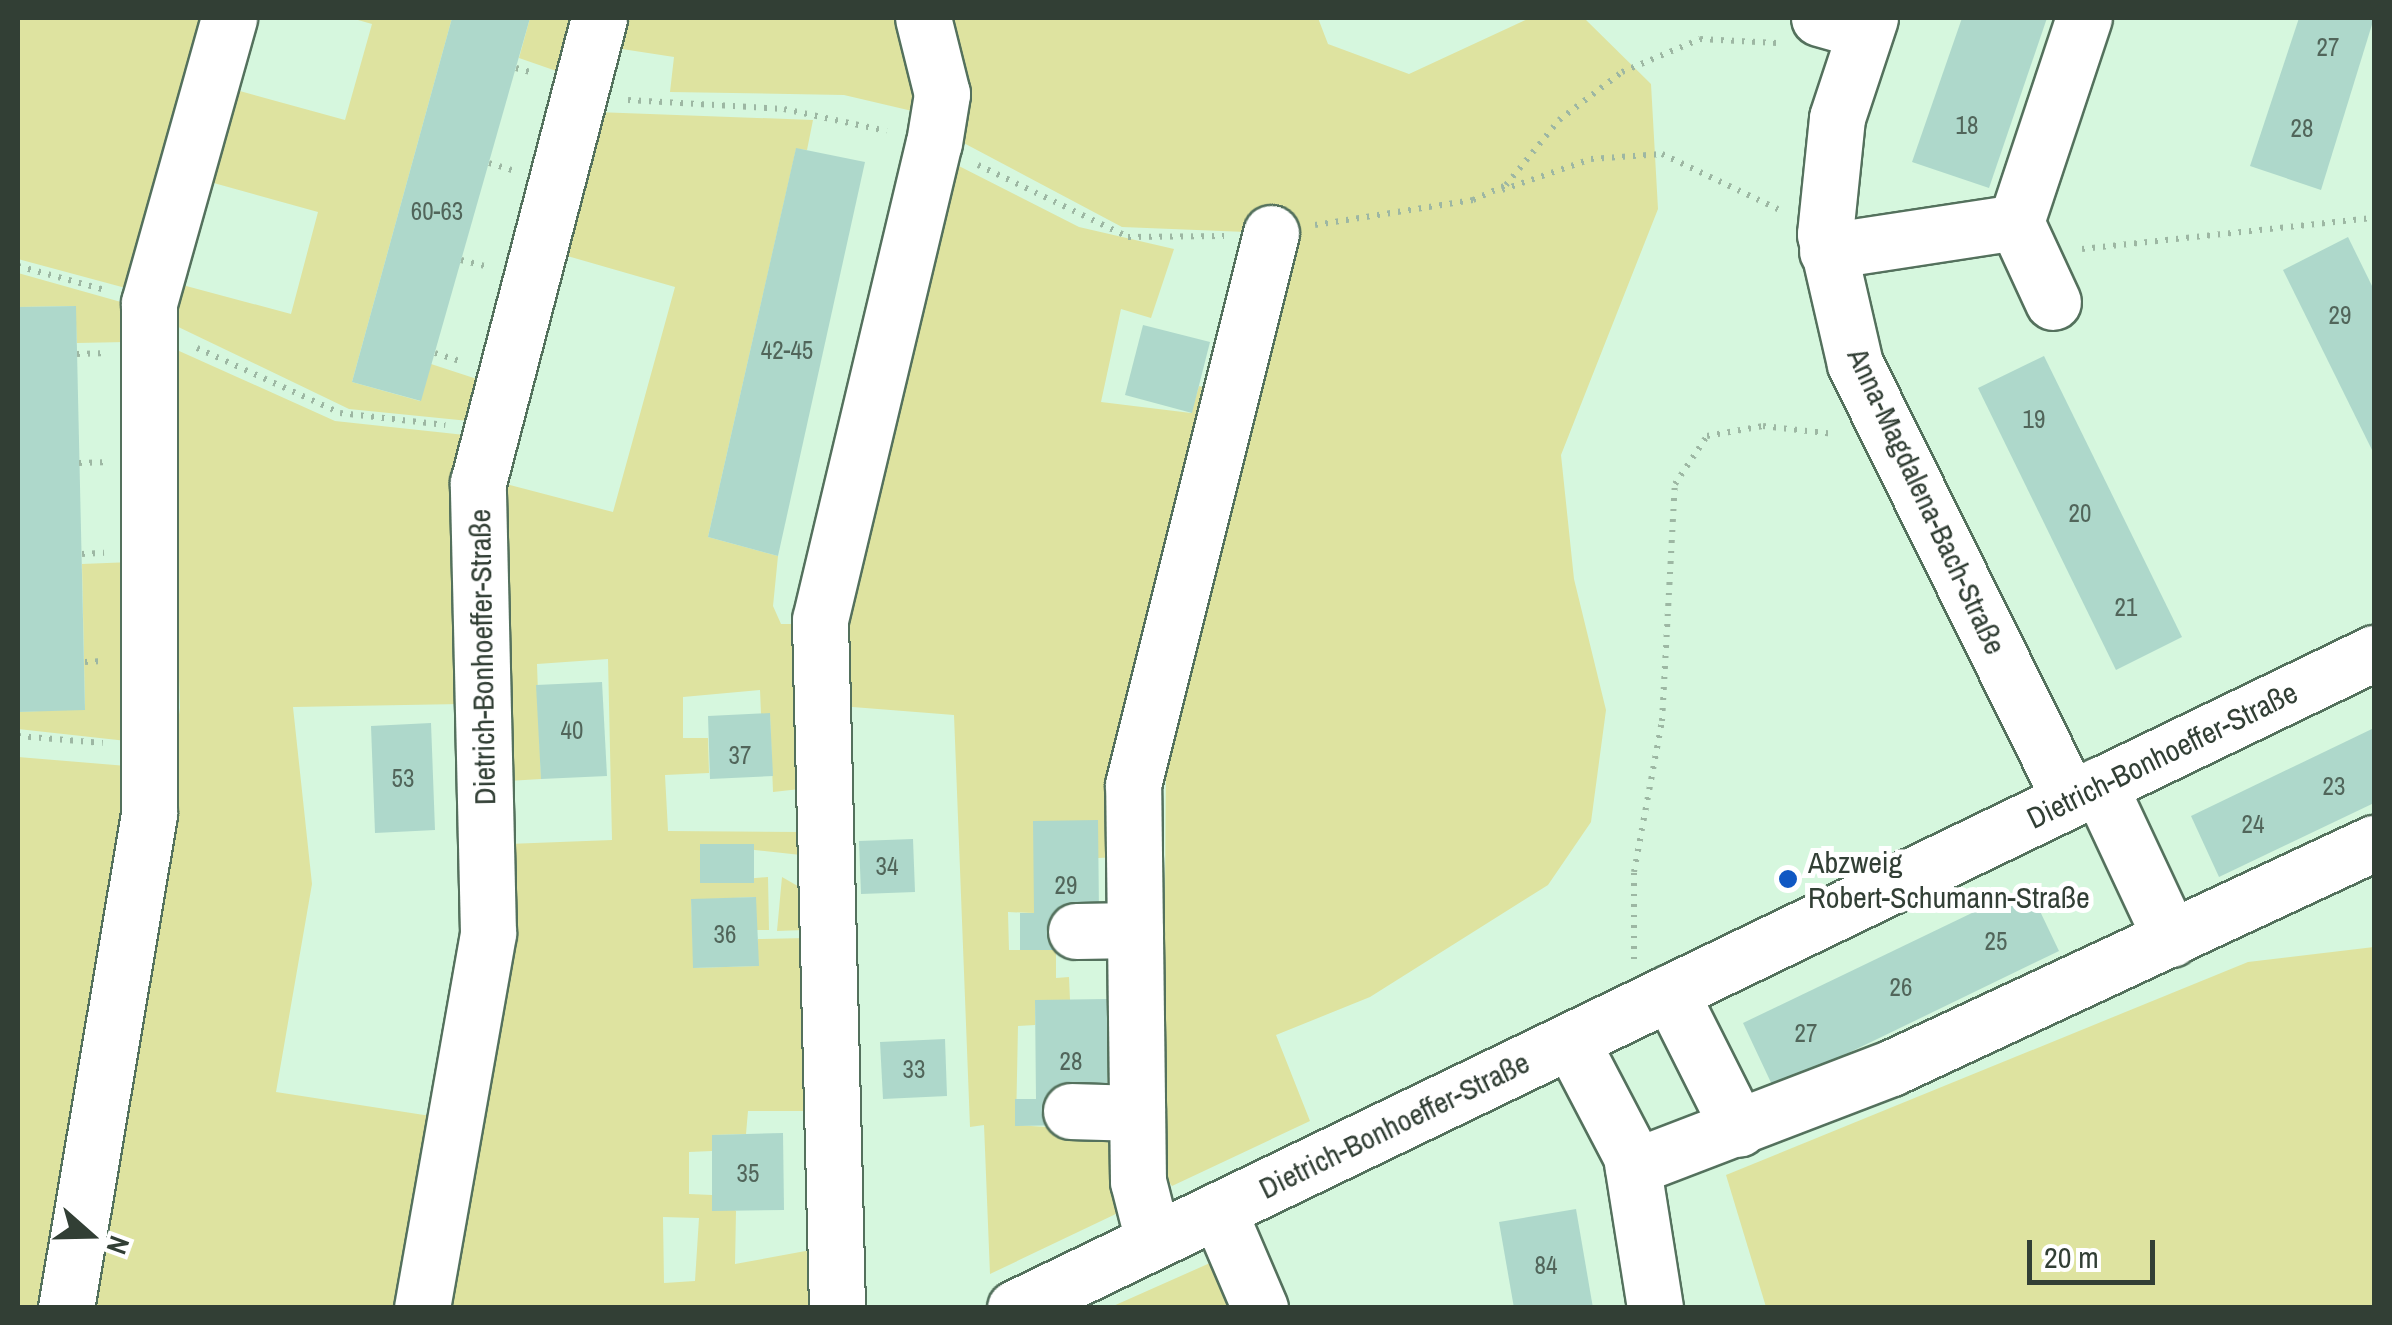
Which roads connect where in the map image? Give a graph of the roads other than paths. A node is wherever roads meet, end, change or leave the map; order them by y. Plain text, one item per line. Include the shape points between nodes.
1 (599, 18) edge
2 (923, 18) edge
3 (2084, 18) edge
4 (233, 28) edge
5 (1835, 28) edge
6 (1271, 232) road end
7 (1826, 243) junction
8 (2374, 653) edge
9 (2084, 792) junction
10 (2374, 842) edge
11 (1135, 930) junction
12 (1076, 932) dead end
13 (2171, 940) junction
14 (1654, 1000) junction
15 (1570, 1040) junction
16 (1071, 1110) dead end
17 (1137, 1113) junction
18 (1739, 1129) junction
19 (1632, 1167) junction
20 (1218, 1210) junction
21 (1153, 1240) junction
22 (66, 1308) edge
23 (422, 1308) edge
24 (837, 1308) edge
25 (1015, 1308) edge
26 (1260, 1308) edge
27 (1655, 1308) edge

1 - 23 street, Dietrich-Bonhoeffer-Straße via 486,429 478,484 488,933
2 - 24 street via 942,94 934,143 820,620
3 - 7 street via 2033,260
4 - 22 street via 180,230 148,315 154,748
5 - 7 street, Anna-Magdalena-Bach-Straße via 1837,118
6 - 11 street via 1146,705 1133,785
7 - 9 street, Anna-Magdalena-Bach-Straße via 1855,364
8 - 9 street, Dietrich-Bonhoeffer-Straße
9 - 13 street, Anna-Magdalena-Bach-Straße
9 - 14 street, Dietrich-Bonhoeffer-Straße
10 - 13 street
11 - 12 street
11 - 17 street
13 - 18 street
14 - 15 street, Dietrich-Bonhoeffer-Straße
14 - 18 street
15 - 19 street
15 - 20 street, Dietrich-Bonhoeffer-Straße
16 - 17 street
17 - 21 street via 1138,1181
18 - 19 street
19 - 27 street
20 - 21 street, Dietrich-Bonhoeffer-Straße
20 - 26 street
21 - 25 street, Dietrich-Bonhoeffer-Straße

